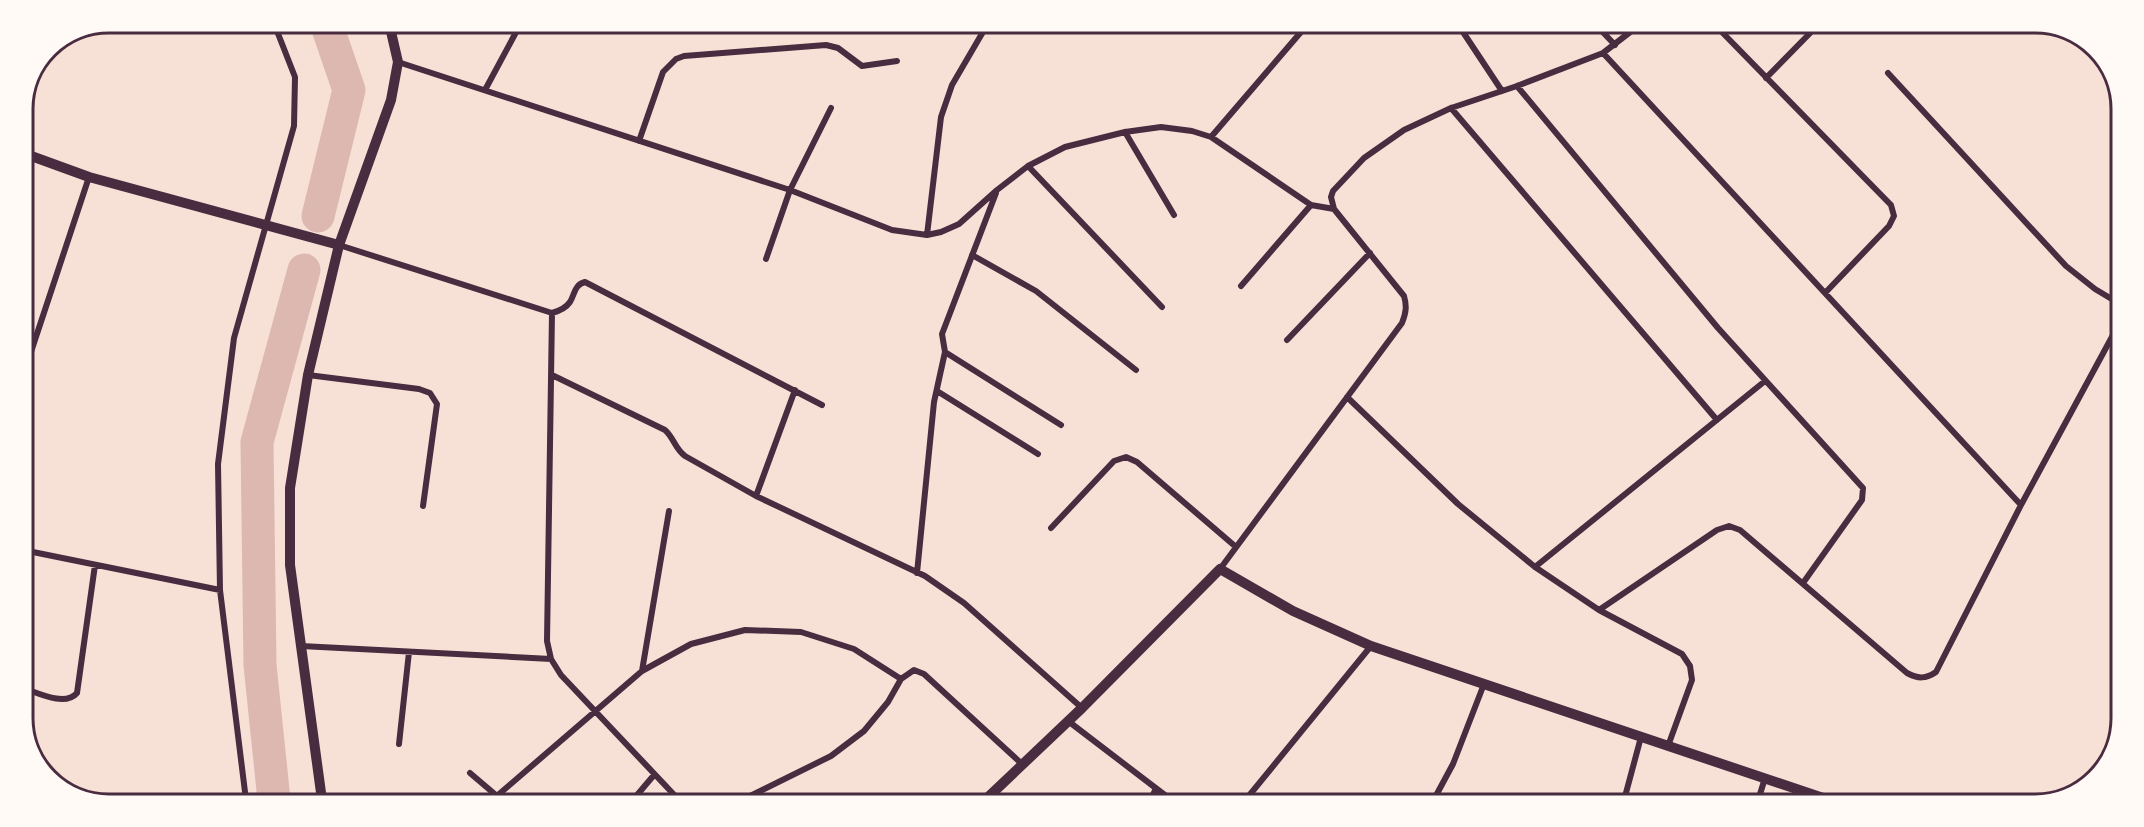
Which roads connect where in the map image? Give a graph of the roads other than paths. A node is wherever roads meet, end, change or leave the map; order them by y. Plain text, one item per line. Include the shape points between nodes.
1 (278, 33) edge
2 (391, 33) edge
3 (516, 33) edge
4 (982, 33) edge
5 (1300, 33) edge
6 (1464, 33) edge
7 (1604, 33) edge
8 (1630, 33) edge
9 (1723, 33) edge
10 (1810, 33) edge
11 (1615, 45) junction
12 (1603, 53) junction
13 (897, 61) dead end
14 (398, 62) junction
15 (1888, 73) dead end
16 (1766, 78) junction
17 (1518, 86) junction
18 (484, 90) junction
19 (1502, 92) junction
20 (831, 108) dead end
21 (1451, 108) junction
22 (1125, 132) junction
23 (1211, 137) junction
24 (639, 141) junction
25 (33, 157) edge
26 (1029, 166) junction
27 (89, 177) junction
28 (790, 190) junction
29 (997, 190) junction
30 (1311, 205) junction
31 (1334, 209) junction
32 (1174, 215) dead end
33 (265, 225) junction
34 (927, 235) junction
35 (339, 245) junction
36 (1370, 253) junction
37 (972, 255) junction
38 (766, 259) dead end
39 (1241, 286) dead end
40 (1825, 293) junction
41 (2111, 299) edge
42 (1162, 307) dead end
43 (552, 313) junction
44 (2111, 339) edge
45 (1287, 340) dead end
46 (33, 346) edge
47 (945, 352) junction
48 (1136, 370) dead end
49 (308, 375) junction
50 (552, 375) junction
51 (1765, 381) junction
52 (795, 390) junction
53 (937, 391) junction
54 (1347, 396) junction
55 (822, 405) dead end
56 (1717, 420) junction
57 (1061, 424) dead end
58 (1038, 454) dead end
59 (756, 496) junction
60 (423, 506) dead end
61 (2021, 506) junction
62 (669, 511) dead end
63 (1051, 528) dead end
64 (1236, 547) junction
65 (33, 552) edge
66 (95, 565) junction
67 (1535, 567) junction
68 (1220, 569) junction
69 (917, 573) junction
70 (1803, 583) junction
71 (220, 590) junction
72 (1599, 610) junction
73 (300, 646) junction
74 (1371, 646) junction
75 (409, 652) junction
76 (551, 659) junction
77 (642, 671) junction
78 (901, 679) junction
79 (1484, 684) junction
80 (33, 691) edge
81 (1082, 708) junction
82 (595, 711) junction
83 (1068, 722) junction
84 (1641, 737) junction
85 (399, 744) dead end
86 (1668, 746) junction
87 (1022, 764) junction
88 (470, 773) dead end
89 (654, 775) junction
90 (1765, 778) junction
91 (1156, 788) junction
92 (245, 794) edge
93 (321, 794) edge
94 (490, 794) edge
95 (499, 794) edge
96 (638, 794) edge
97 (673, 794) edge
98 (754, 794) edge
99 (991, 794) edge
100 (1153, 794) edge
101 (1164, 794) edge
102 (1250, 794) edge
103 (1437, 794) edge
104 (1626, 794) edge
105 (1760, 794) edge
106 (1812, 794) edge

1 - 33 street via 295,77 294,126
2 - 14 street
3 - 18 street
4 - 34 street via 952,85 941,117
5 - 23 street
6 - 19 street
7 - 11 street
8 - 11 street
9 - 16 street
10 - 16 street
11 - 12 street
12 - 17 street
12 - 40 street
13 - 24 street via 862,66 838,48 826,45 684,56 663,72
14 - 18 street
14 - 35 street via 392,99
15 - 41 street via 2066,266
16 - 40 street via 1888,201 1893,211 1889,226
17 - 19 street
17 - 51 street
18 - 24 street
19 - 21 street
20 - 28 street
21 - 31 street via 1404,129 1364,158 1333,191
21 - 56 street
22 - 23 street via 1161,127
22 - 26 street via 1065,147
22 - 32 street
23 - 30 street
24 - 28 street
25 - 27 street
26 - 29 street
26 - 42 street
27 - 33 street
27 - 46 street
28 - 34 street via 892,230
28 - 38 street
29 - 34 street via 959,224
29 - 37 street
30 - 31 street
30 - 39 street
31 - 36 street
33 - 35 street
33 - 71 street via 234,338 220,453
35 - 43 street
35 - 49 street
36 - 45 street
36 - 54 street via 1404,296 1405,314
37 - 47 street via 942,334
37 - 48 street via 1036,291
40 - 61 street
43 - 50 street
43 - 52 street via 565,307 576,287 585,282
44 - 61 street
47 - 53 street
47 - 57 street
49 - 60 street via 430,393 437,404
49 - 73 street via 290,488 290,566
50 - 59 street via 665,430 679,452
50 - 76 street via 547,641
51 - 56 street
51 - 70 street via 1864,492
52 - 55 street
52 - 59 street
53 - 58 street
53 - 69 street
54 - 64 street
54 - 67 street via 1458,504
56 - 67 street
59 - 69 street
61 - 70 street via 1936,672 1925,678 1907,673
62 - 77 street
63 - 64 street via 1114,461 1126,457 1137,462
64 - 68 street
65 - 66 street
66 - 71 street
66 - 80 street via 77,693 66,700
67 - 72 street
68 - 74 street via 1293,611
68 - 81 street
69 - 81 street via 964,603
70 - 72 street via 1740,530 1729,526 1717,530
71 - 92 street
72 - 86 street via 1682,654 1690,666 1692,680
73 - 75 street
73 - 93 street
74 - 79 street
74 - 102 street
75 - 76 street
75 - 85 street
76 - 82 street
77 - 78 street via 691,644 745,630 801,632 854,649
77 - 82 street
78 - 87 street via 914,670 921,671
78 - 98 street via 864,731 831,756
79 - 84 street
79 - 103 street via 1453,764
81 - 83 street
82 - 89 street
82 - 95 street
83 - 87 street
83 - 91 street
84 - 86 street
84 - 104 street
86 - 90 street
87 - 99 street
88 - 94 street
89 - 96 street
89 - 97 street
90 - 105 street
90 - 106 street
91 - 100 street
91 - 101 street

